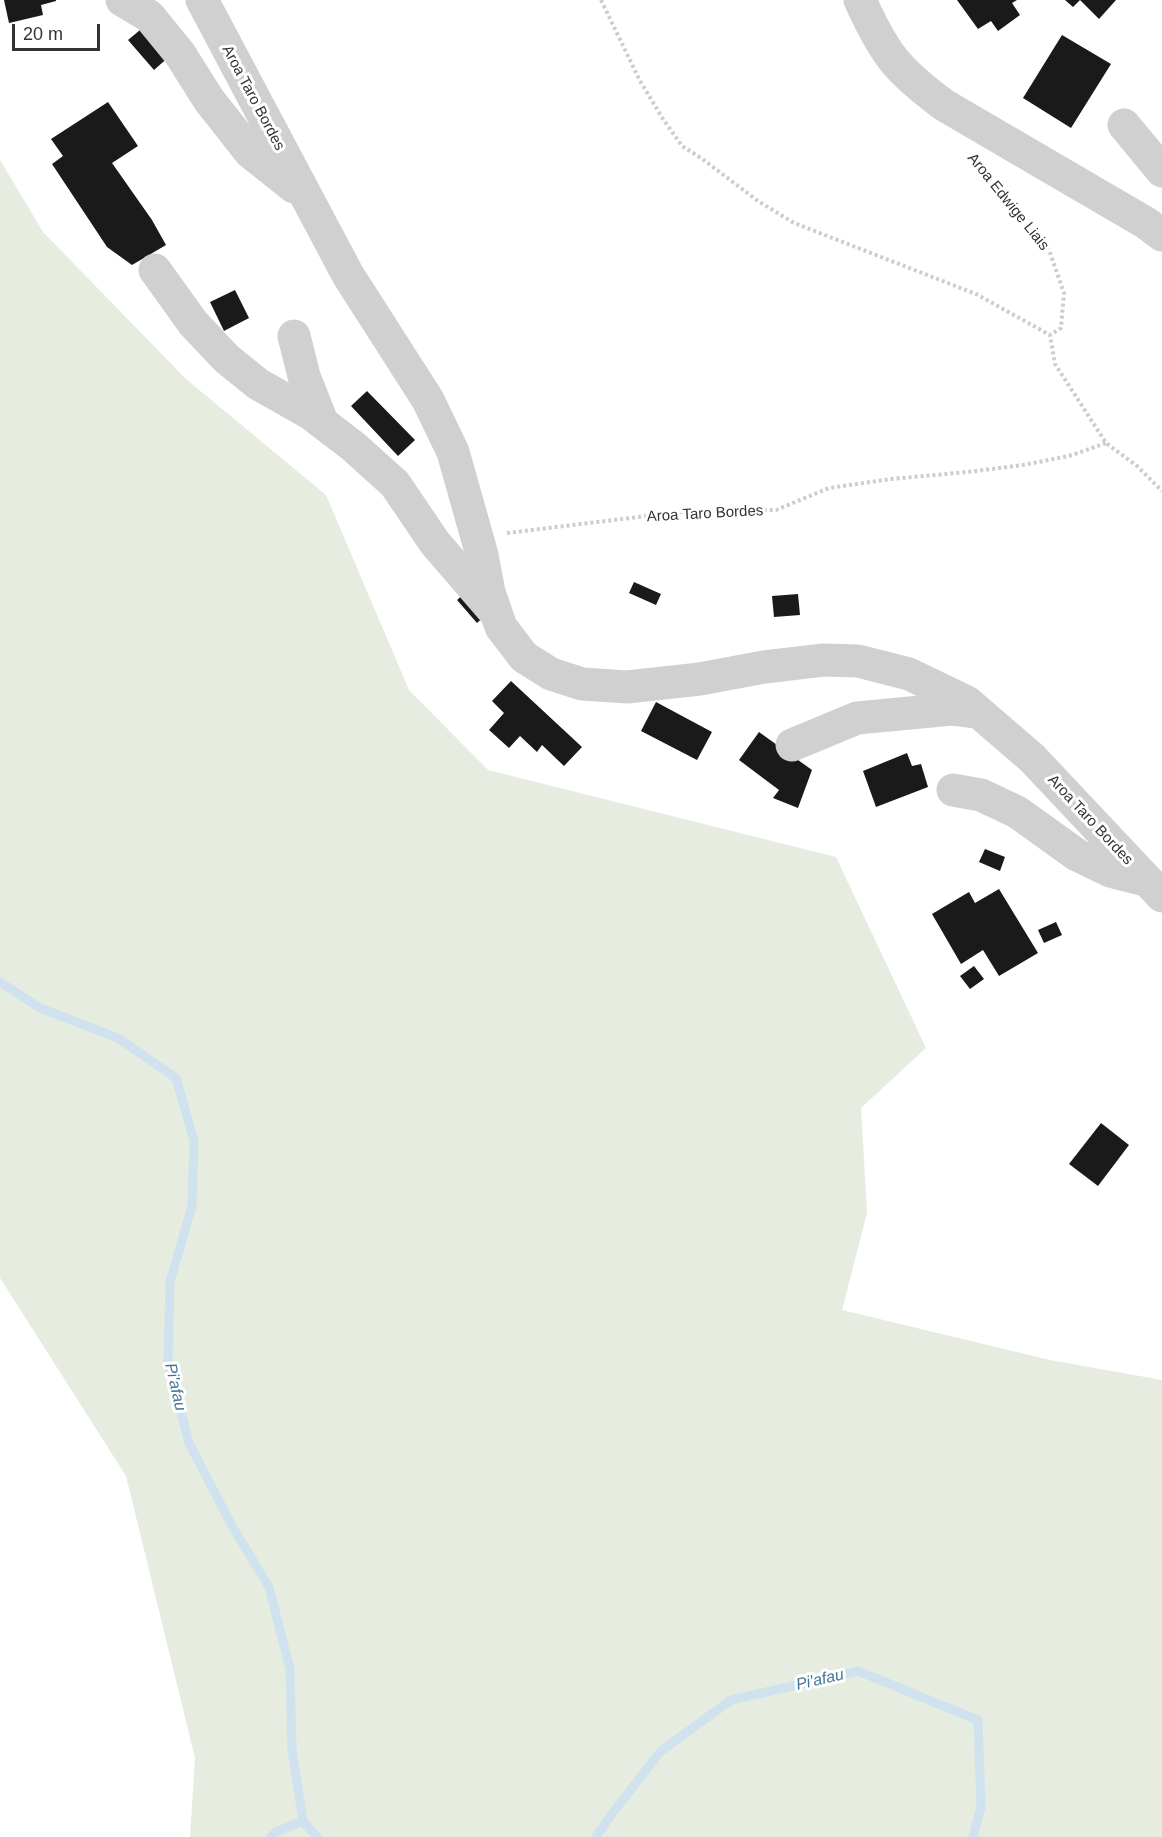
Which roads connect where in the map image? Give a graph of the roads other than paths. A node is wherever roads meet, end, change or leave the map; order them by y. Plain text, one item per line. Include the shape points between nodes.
1 (122, 0) edge
2 (202, 0) edge
3 (860, 0) edge
4 (1124, 125) dead end
5 (1162, 171) edge
6 (305, 196) junction
7 (1162, 235) edge
8 (155, 270) dead end
9 (294, 336) dead end
10 (322, 423) junction
11 (497, 615) junction
12 (979, 712) junction
13 (792, 745) dead end
14 (953, 790) dead end
15 (1154, 888) edge

1 - 6 street, Aroa Taro Bordes via 149,16 250,152
2 - 6 street, Aroa Taro Bordes
3 - 7 street, Aroa Edwige Liais via 897,64 923,89
4 - 5 street
6 - 11 street, Aroa Taro Bordes via 348,275 428,400 453,452
8 - 10 street, Aroa Taro Bordes via 193,323 227,359 258,384
9 - 10 street
10 - 11 street, Aroa Taro Bordes via 395,484 435,543
11 - 12 street, Aroa Taro Bordes via 501,627 524,657 551,674 582,684 627,687 824,660 858,661 909,674 967,702
12 - 13 street via 952,709 857,718
12 - 15 street, Aroa Taro Bordes via 1032,758
14 - 15 street, Aroa Taro Bordes via 981,795 1017,812 1077,855

